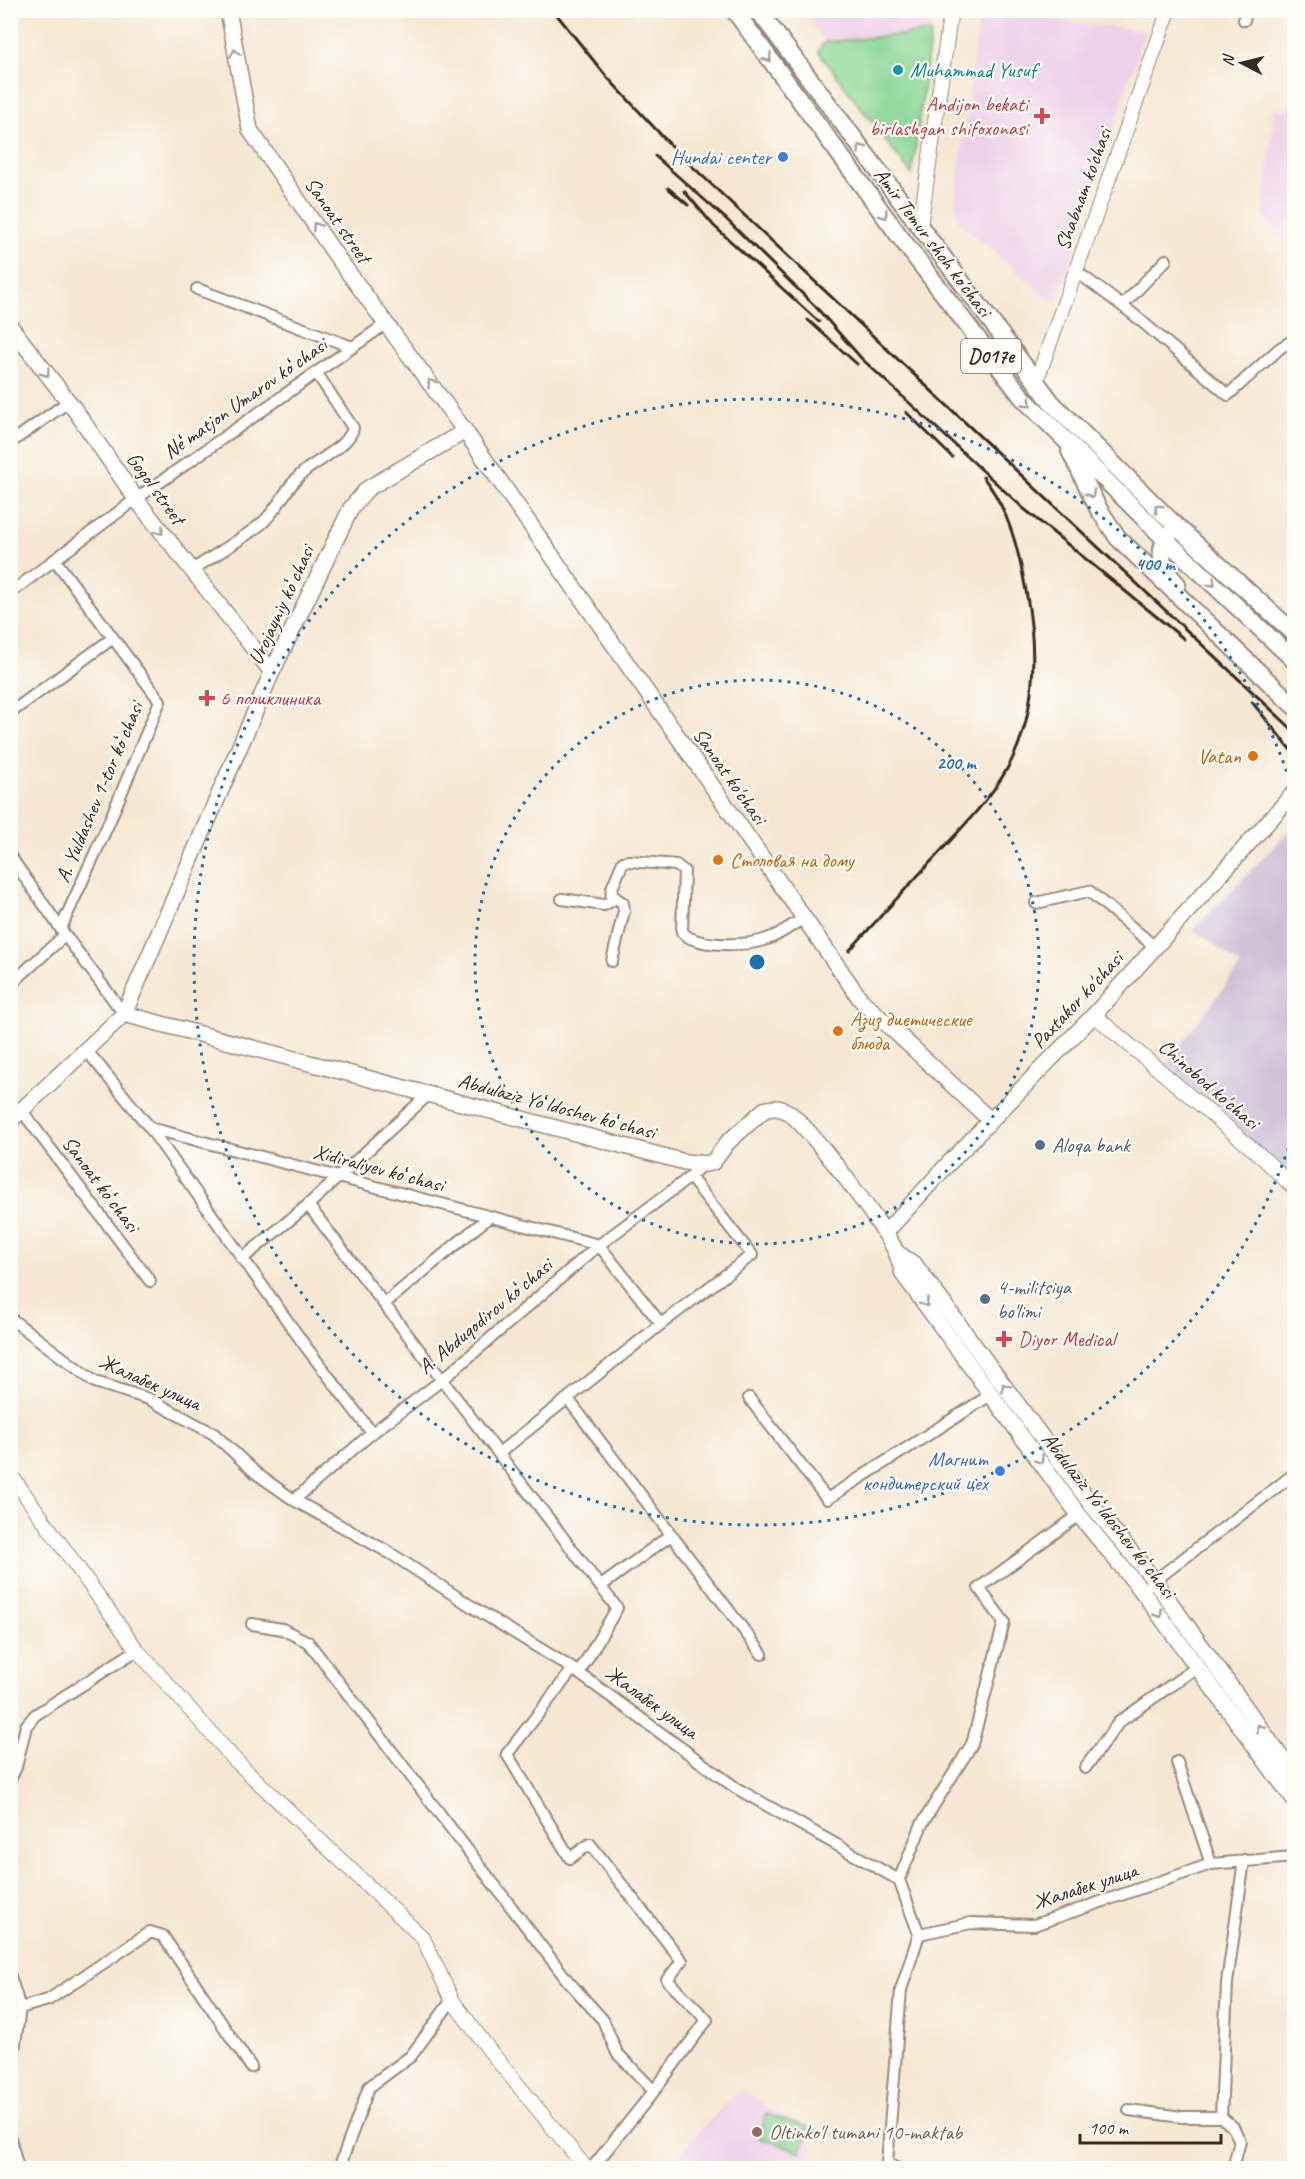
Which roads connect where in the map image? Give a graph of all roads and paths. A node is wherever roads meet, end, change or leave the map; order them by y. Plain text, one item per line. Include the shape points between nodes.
1 (228, 10) edge
2 (734, 10) edge
3 (758, 10) edge
4 (951, 10) edge
5 (1169, 10) edge
6 (920, 227) junction
7 (1166, 260) dead end
8 (1076, 271) junction
9 (196, 289) dead end
10 (1122, 306) junction
11 (387, 323) junction
12 (10, 326) edge
13 (1294, 340) edge
14 (352, 347) junction
15 (316, 372) junction
16 (1036, 382) junction
17 (68, 402) junction
18 (465, 431) junction
19 (1066, 442) junction
20 (10, 443) edge
21 (136, 499) junction
22 (1176, 526) junction
23 (1165, 539) junction
24 (55, 560) junction
25 (191, 571) junction
26 (10, 593) edge
27 (1294, 633) edge
28 (113, 638) junction
29 (1294, 660) edge
30 (272, 672) junction
31 (1294, 696) edge
32 (1294, 706) edge
33 (10, 713) edge
34 (1294, 793) edge
35 (10, 856) edge
36 (613, 896) junction
37 (562, 898) dead end
38 (1036, 903) dead end
39 (804, 918) junction
40 (63, 931) junction
41 (1155, 947) junction
42 (612, 960) dead end
43 (10, 986) edge
44 (124, 1014) junction
45 (1094, 1015) junction
46 (87, 1051) junction
47 (430, 1094) junction
48 (16, 1116) edge
49 (990, 1120) junction
50 (150, 1128) junction
51 (702, 1164) junction
52 (690, 1177) junction
53 (339, 1178) junction
54 (1294, 1188) edge
55 (308, 1206) junction
56 (489, 1217) junction
57 (885, 1233) junction
58 (599, 1245) junction
59 (896, 1252) junction
60 (242, 1259) junction
61 (150, 1281) dead end
62 (384, 1304) junction
63 (10, 1318) edge
64 (661, 1324) junction
65 (442, 1380) junction
66 (992, 1394) junction
67 (749, 1398) dead end
68 (568, 1399) junction
69 (1014, 1412) junction
70 (372, 1433) junction
71 (499, 1453) junction
72 (10, 1474) edge
73 (1294, 1474) edge
74 (294, 1500) junction
75 (1079, 1515) junction
76 (670, 1534) junction
77 (601, 1586) junction
78 (1148, 1586) junction
79 (252, 1624) dead end
80 (137, 1650) junction
81 (762, 1654) dead end
82 (1197, 1667) junction
83 (576, 1671) junction
84 (1177, 1762) dead end
85 (1085, 1768) dead end
86 (1294, 1775) edge
87 (10, 1780) edge
88 (1294, 1800) edge
89 (1294, 1857) edge
90 (1244, 1860) junction
91 (1211, 1864) junction
92 (899, 1880) junction
93 (919, 1934) junction
94 (10, 1976) edge
95 (452, 2000) junction
96 (20, 2008) junction
97 (251, 2067) dead end
98 (10, 2080) edge
99 (654, 2091) junction
100 (1129, 2110) dead end
101 (1221, 2117) junction
102 (10, 2138) edge
103 (889, 2167) edge
104 (18, 2169) edge
105 (339, 2169) edge
106 (586, 2169) edge
107 (592, 2169) edge
108 (1233, 2169) edge

11 -> 1 main road, Sanoat street via 250,130
2 -> 19 main road, Amir Temur shoh ko'chasi / D017e via 1022,397
6 -> 3 main road, Amir Temur shoh ko'chasi / D017e
4 - 6 street
5 - 8 street, Shabnam ko'chasi
6 - 16 main road, Amir Temur shoh ko'chasi / D017e
7 - 10 street
8 - 10 street
8 - 16 street, Shabnam ko'chasi
9 - 14 street
10 - 13 street via 1228,395
11 - 14 street, Neʻmatjon Umarov koʻchasi
18 -> 11 main road, Sanoat street
12 -> 17 main road, Gogol street
14 - 15 street, Neʻmatjon Umarov koʻchasi
15 - 21 street, Neʻmatjon Umarov koʻchasi
15 - 25 street via 353,428 352,433 291,484 277,509 261,524
22 -> 16 main road, Amir Temur shoh ko'chasi / D017e via 1052,403
17 - 20 street
17 - 21 main road, Gogol street
18 - 30 main road, Urоjayniy koʻchasi via 367,489 351,508
18 - 39 main road, Sanoat ko'chasi
19 - 23 main road, Amir Temur shoh ko'chasi / D017e
19 -> 32 main road via 1098,508 1118,538
21 - 24 street, Neʻmatjon Umarov koʻchasi
21 -> 25 main road, Gogol street
22 - 23 main road
22 - 27 main road, Amir Temur shoh ko'chasi / D017e
23 -> 29 main road, Amir Temur shoh ko'chasi / D017e
23 - 31 main road via 1161,554 1169,576
24 - 26 street, Neʻmatjon Umarov koʻchasi
24 - 28 street, A. Yuldashev 1-tor koʻchasi
25 - 30 main road, Gogol street
28 - 33 street
28 - 40 street, A. Yuldashev 1-tor koʻchasi via 160,701
30 - 44 main road, Urоjayniy koʻchasi
34 - 41 main road, Paxtakor ko'chasi
35 - 40 street
36 - 37 street via 604,905
36 - 39 street via 612,888 622,862 676,865 685,877 685,936 714,943 747,944 769,939
36 - 42 street via 623,903 624,911
38 - 41 street via 1089,891
39 - 49 main road, Sanoat ko'chasi via 861,1000
40 - 43 street
40 - 44 street
41 - 45 main road, Paxtakor ko'chasi
44 - 46 main road
44 - 47 main road, Abdulaziz Yoʻldoshev koʻchasi
45 - 49 main road, Paxtakor ko'chasi
45 - 54 street, Chinobod ko'chasi
46 - 48 main road
46 - 50 street
47 - 51 main road, Abdulaziz Yoʻldoshev koʻchasi
47 - 53 street
48 - 61 street, Sanoat koʻchasi
49 - 57 main road, Paxtakor ko'chasi
50 - 53 street, Xidiraliyev koʻchasi
50 - 60 street
51 - 52 street, A. Abduqodirov koʻchasi
51 - 57 main road, Abdulaziz Yoʻldoshev koʻchasi via 713,1162 728,1142 764,1110 780,1109 791,1114 830,1157
52 - 58 street, A. Abduqodirov koʻchasi
52 - 64 street via 752,1255
53 - 55 street
53 - 56 street, Xidiraliyev koʻchasi
55 - 60 street
55 - 62 street
56 - 58 street, Xidiraliyev koʻchasi
56 - 62 street
57 - 59 main road, Abdulaziz Yoʻldoshev koʻchasi
58 - 64 street
58 - 65 street, A. Abduqodirov koʻchasi
59 -> 66 main road, Abdulaziz Yoʻldoshev koʻchasi via 903,1274
69 -> 59 main road, Abdulaziz Yoʻldoshev koʻchasi via 915,1265
60 - 70 street
62 - 65 street
63 - 74 street, Жалабек улица via 94,1382 149,1399 214,1434 257,1474
64 - 68 street
65 - 70 street, A. Abduqodirov koʻchasi
65 - 71 street
66 - 67 street via 827,1499
66 - 69 main road, Abdulaziz Yoʻldoshev koʻchasi
68 - 71 street
68 - 76 street
69 -> 75 main road, Abdulaziz Yoʻldoshev koʻchasi
69 - 78 main road, Abdulaziz Yoʻldoshev koʻchasi via 1094,1508
70 - 74 street, A. Abduqodirov koʻchasi
71 - 77 street
72 - 80 street
73 - 78 street
74 - 83 street, Жалабек улица via 390,1553
75 - 78 main road, Abdulaziz Yoʻldoshev koʻchasi
75 - 92 street via 979,1588 1004,1622 972,1744 922,1824
76 - 77 street
76 - 81 street
77 - 83 street via 617,1608
78 -> 82 main road, Abdulaziz Yoʻldoshev koʻchasi
86 -> 78 main road, Abdulaziz Yoʻldoshev koʻchasi
79 - 99 street via 282,1629 308,1642 568,1981 603,2020 617,2053
80 - 87 street via 35,1715 26,1726
80 - 95 street via 235,1760 423,1938
82 - 85 street via 1119,1722
82 - 88 main road, Abdulaziz Yoʻldoshev koʻchasi
83 - 92 street, Жалабек улица via 736,1788
83 - 99 street via 507,1754 570,1858 590,1844 682,1960 667,1980 707,2020
84 - 91 street
89 - 90 street, Жалабек улица
90 - 91 street, Жалабек улица
90 - 101 street via 1227,1983
91 - 93 street, Жалабек улица via 1034,1925 971,1923
92 - 93 street
93 - 103 street via 901,1989
94 - 96 street
95 - 105 street via 411,2056 369,2086
95 - 106 street
96 - 97 street via 48,2000 150,1932 163,1936
96 - 98 street
99 - 107 street
100 - 101 street
101 - 108 street via 1233,2127 1240,2141
102 - 104 street

